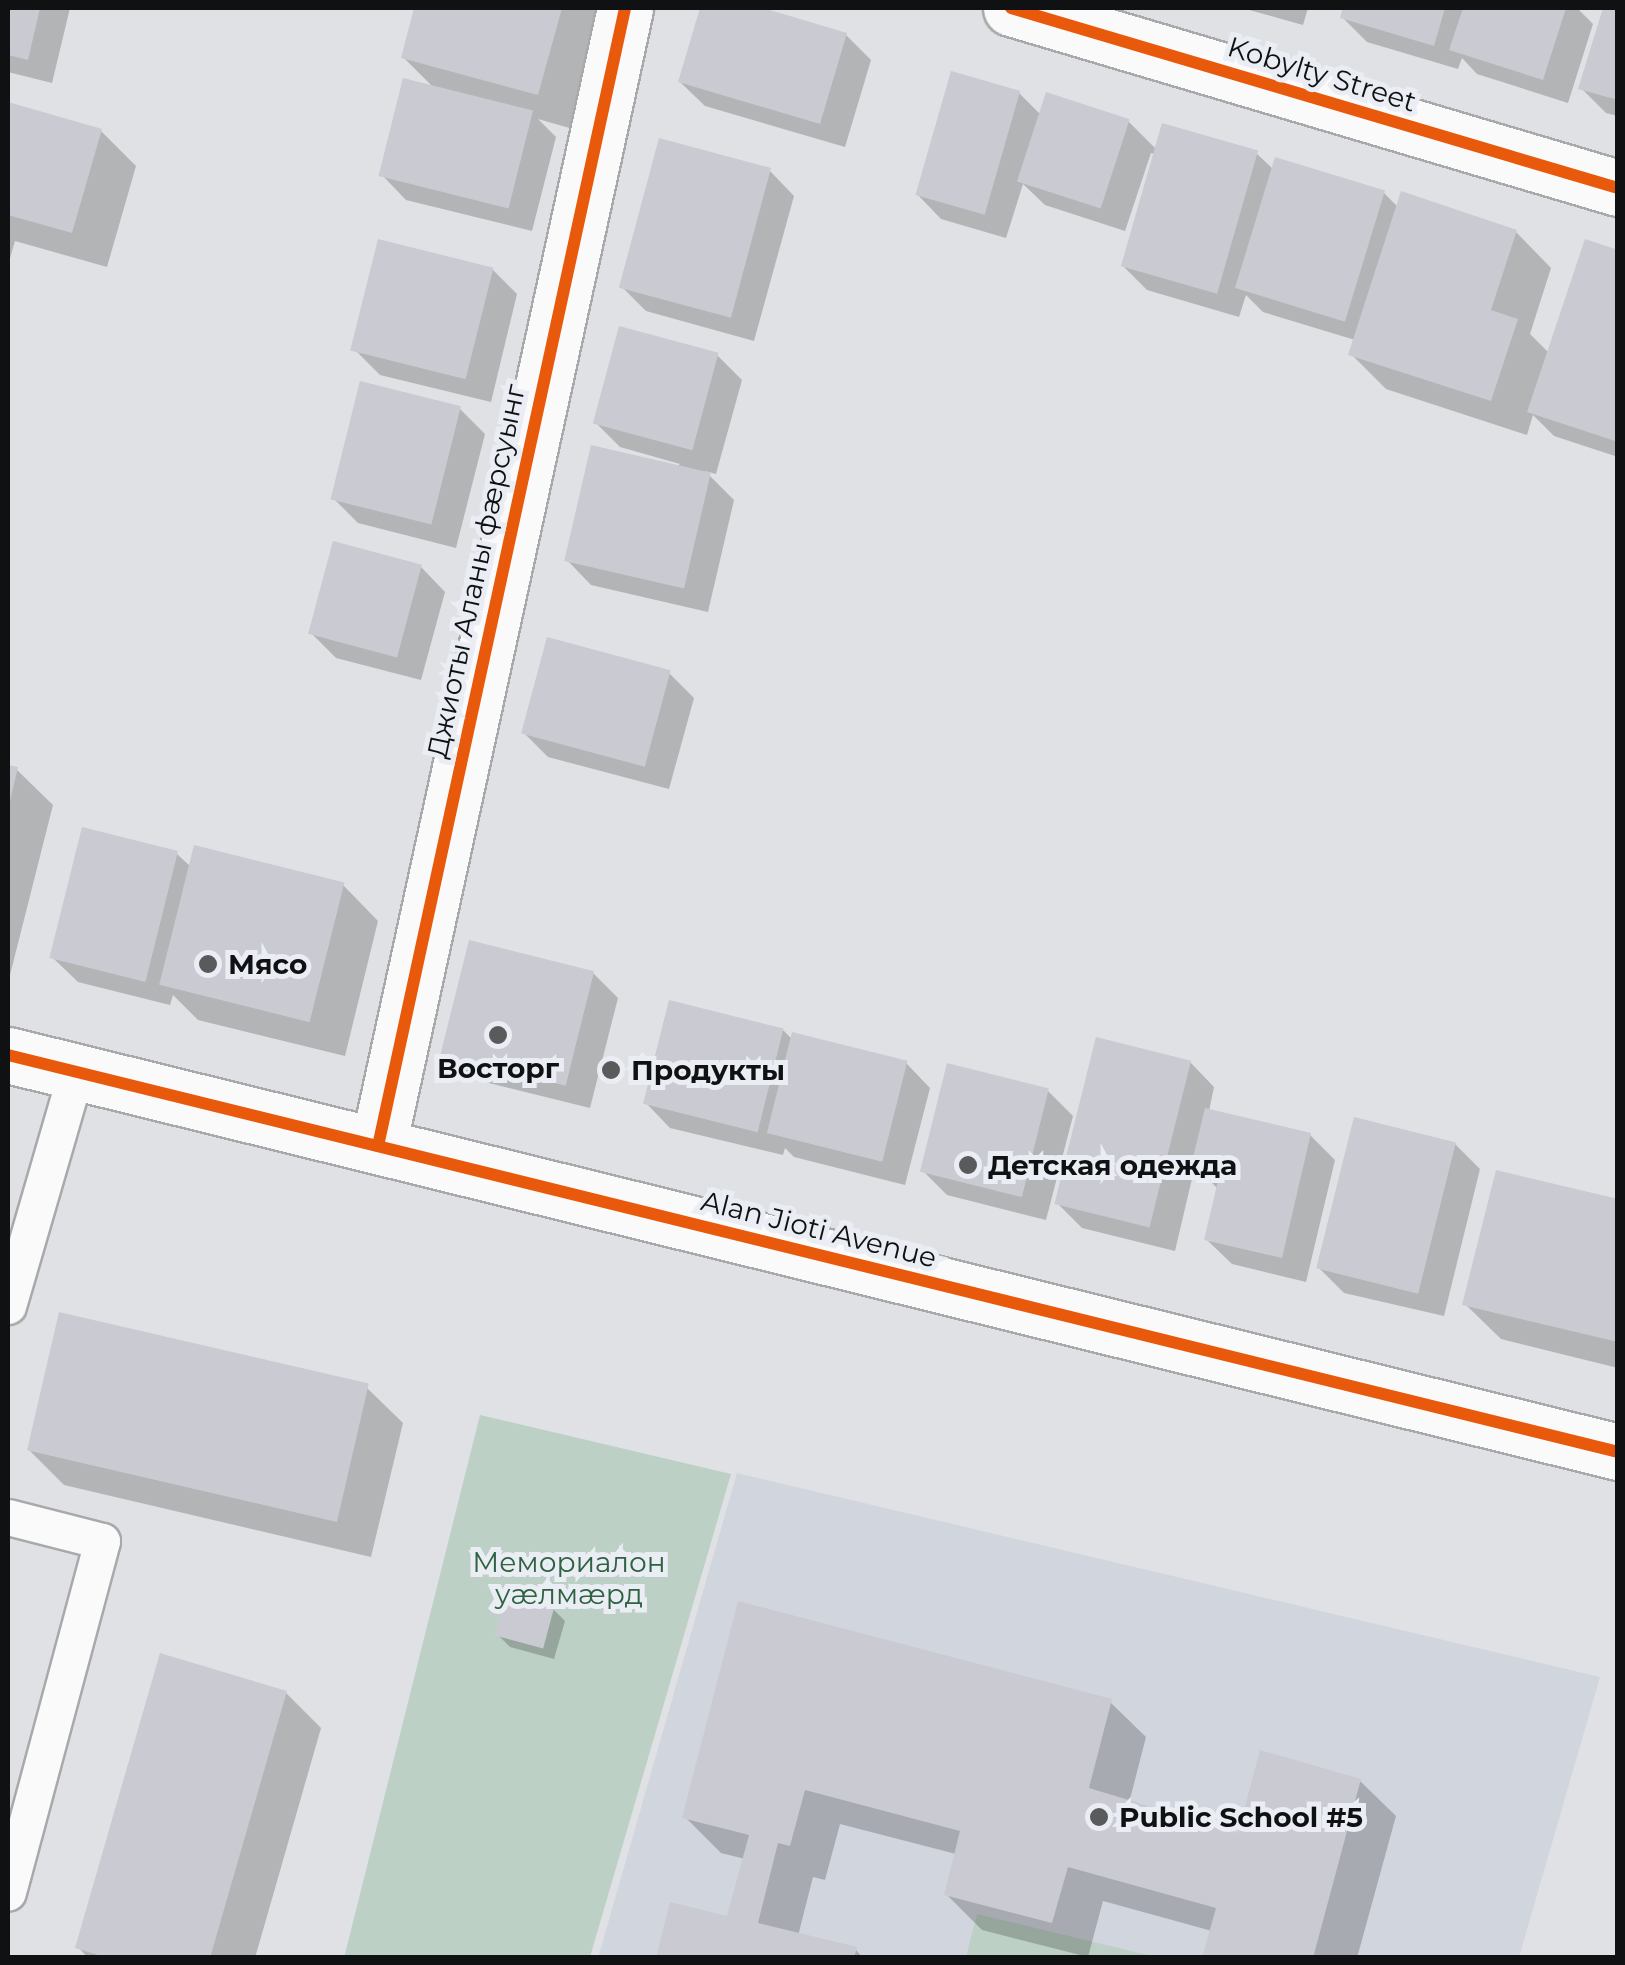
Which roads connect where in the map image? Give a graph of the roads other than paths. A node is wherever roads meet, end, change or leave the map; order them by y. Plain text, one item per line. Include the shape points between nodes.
1 (624, 8) edge
2 (1012, 8) edge
3 (1618, 188) edge
4 (8, 1055) edge
5 (76, 1072) junction
6 (378, 1146) junction
7 (8, 1306) edge
8 (1618, 1452) edge
9 (8, 1516) edge
10 (8, 1893) edge

1 - 6 street, Джиоты Аланы фæрсуынг
2 - 3 street, Kobylty Street
4 - 5 street, Alan Jioti Avenue
5 - 6 street, Alan Jioti Avenue
5 - 7 lane
6 - 8 street, Alan Jioti Avenue
9 - 10 lane via 102,1541

